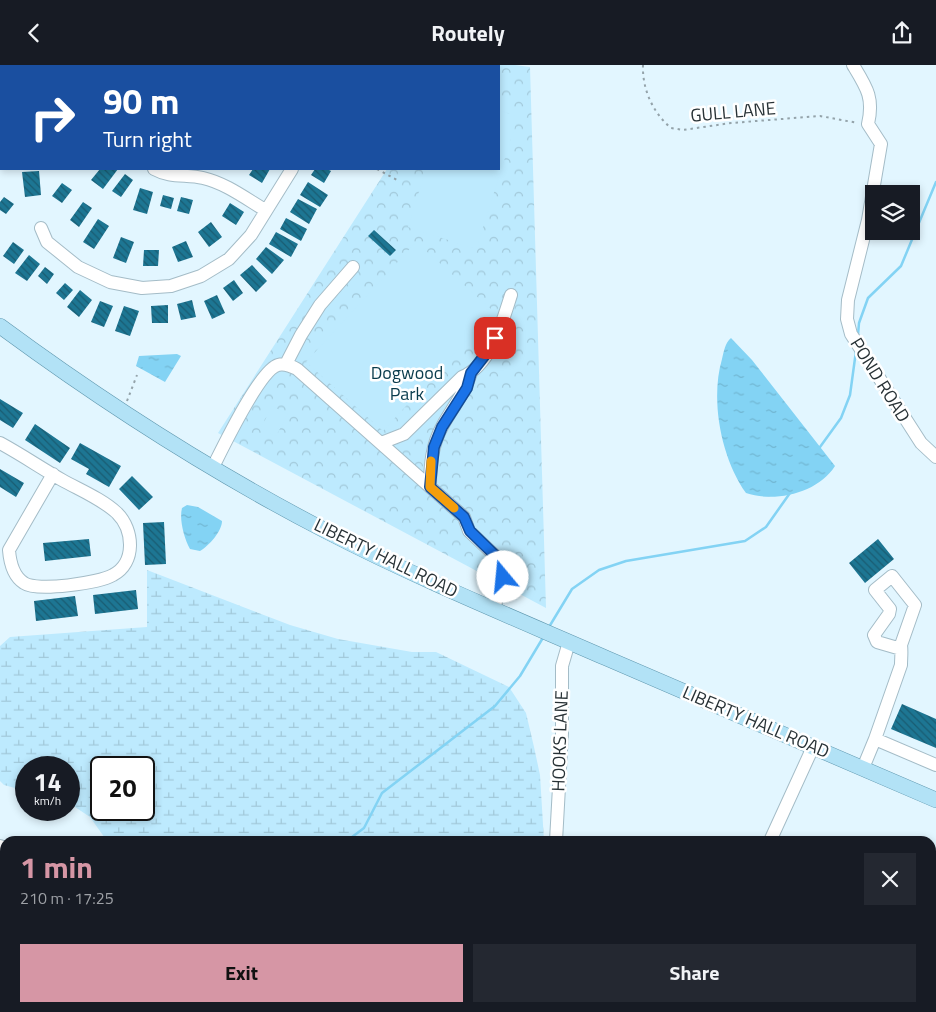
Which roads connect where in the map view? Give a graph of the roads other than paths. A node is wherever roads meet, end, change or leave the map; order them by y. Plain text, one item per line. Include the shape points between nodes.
1 (854, 65) edge
2 (157, 170) edge
3 (291, 170) edge
4 (265, 210) junction
5 (41, 228) dead end
6 (353, 267) dead end
7 (511, 295) dead end
8 (0, 325) edge
9 (286, 365) junction
10 (471, 373) junction
11 (0, 443) edge
12 (381, 443) junction
13 (936, 457) edge
14 (212, 467) junction
15 (53, 475) junction
16 (430, 487) junction
17 (494, 609) junction
18 (569, 642) junction
19 (901, 649) junction
20 (875, 739) junction
21 (813, 747) junction
22 (936, 765) edge
23 (863, 768) junction
24 (936, 799) edge
25 (556, 836) edge
26 (772, 836) edge

1 - 13 street, POND ROAD via 867,87 872,106 868,125 881,144 868,219 848,300 847,319 851,334 901,414 921,443
2 - 4 street via 218,183
3 - 4 street
4 - 5 street via 250,235 229,259 201,276 171,286 142,288 110,282 78,267 47,241
6 - 9 street via 320,305
7 - 10 street via 502,325
8 - 14 main road, LIBERTY HALL ROAD via 123,411
9 - 12 street via 297,369
9 - 14 street via 277,366 262,378
10 - 12 street via 462,377 404,434
10 - 16 street via 467,388 442,427 434,447
11 - 15 street
12 - 16 street
14 - 17 main road, LIBERTY HALL ROAD via 332,534
15 - 15 street via 9,550 10,563 16,575 24,584 37,588 99,581 114,575 124,565 130,551 129,532 118,514
16 - 17 street via 464,517 470,531 506,566
17 - 18 main road, LIBERTY HALL ROAD
18 - 21 main road, LIBERTY HALL ROAD
18 - 25 street, HOOKS LANE via 562,666
19 - 19 street via 915,605 892,576 875,590 890,609 874,635 878,641
19 - 20 street via 901,665
20 - 22 street
20 - 23 street
21 - 23 main road, LIBERTY HALL ROAD
21 - 26 street
23 - 24 main road, LIBERTY HALL ROAD

